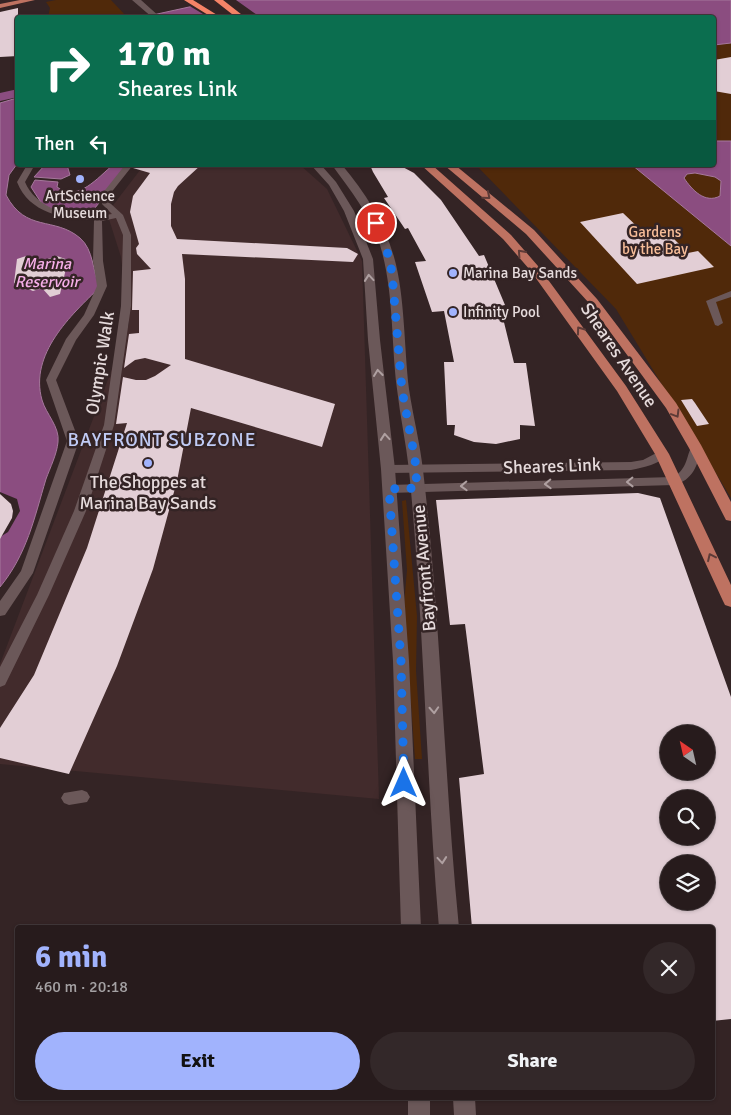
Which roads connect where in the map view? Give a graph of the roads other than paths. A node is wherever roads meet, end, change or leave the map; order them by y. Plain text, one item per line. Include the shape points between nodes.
1 (31, 0) edge
2 (136, 0) edge
3 (188, 0) edge
4 (200, 0) edge
5 (218, 0) edge
6 (231, 0) edge
7 (128, 5) dead end
8 (0, 6) edge
9 (140, 15) edge
10 (154, 15) edge
11 (214, 15) edge
12 (220, 15) edge
13 (239, 15) edge
14 (248, 15) edge
15 (29, 167) edge
16 (127, 167) edge
17 (318, 167) edge
18 (339, 167) edge
19 (428, 167) edge
20 (451, 167) edge
21 (119, 215) junction
22 (98, 218) junction
23 (731, 294) edge
24 (718, 323) dead end
25 (696, 448) junction
26 (662, 454) junction
27 (388, 469) junction
28 (416, 469) junction
29 (674, 481) junction
30 (417, 488) junction
31 (389, 489) junction
32 (731, 516) edge
33 (731, 602) edge
34 (0, 611) edge
35 (0, 681) edge
36 (411, 925) edge
37 (448, 925) edge
38 (418, 1100) edge
39 (464, 1100) edge
40 (419, 1115) edge
41 (465, 1115) edge

1 - 8 main road
2 - 10 main road
3 - 11 highway
4 - 12 highway
5 - 13 highway
6 - 14 highway
7 - 9 main road
15 - 22 street via 21,182 28,197 41,206 73,216
16 - 21 street, Olympic Walk via 106,194 106,204
27 -> 17 main road, Bayfront Avenue via 368,259 337,189
18 - 28 main road, Bayfront Avenue via 376,223 389,257 402,390
26 -> 19 main road, Sheares Avenue via 622,388 534,268 506,237
20 -> 25 main road, Sheares Avenue via 530,232 593,301 654,381
21 - 22 street
21 - 35 street, Olympic Walk via 128,234 126,306 109,425 80,511
22 - 34 street, Olympic Walk via 98,261 102,286 89,315 70,339 51,380 74,440 26,573
23 - 24 street via 711,301
25 - 29 street via 689,471
25 - 32 main road, Sheares Avenue
26 - 28 street, Sheares Link via 646,464 631,466
26 - 29 main road, Sheares Avenue
27 - 28 street, Sheares Link
27 - 31 main road, Bayfront Avenue
28 - 30 main road, Bayfront Avenue
29 -> 30 street, Sheares Link
33 -> 29 main road, Sheares Avenue
30 - 31 street, Sheares Link
30 -> 37 main road, Bayfront Avenue
31 - 36 main road, Bayfront Avenue via 401,661
38 - 40 main road
39 - 41 main road

